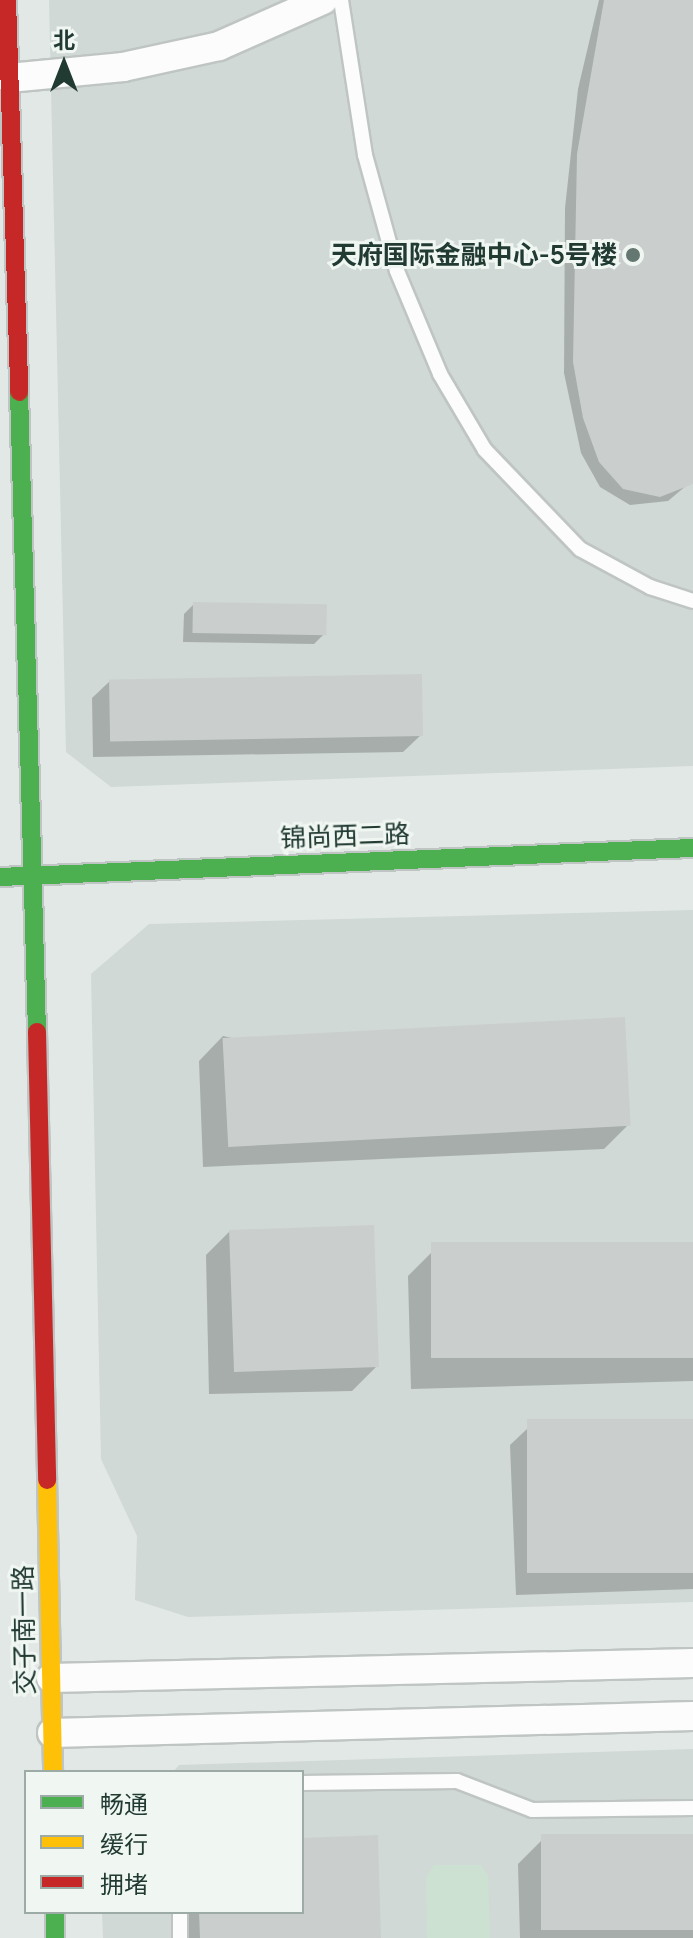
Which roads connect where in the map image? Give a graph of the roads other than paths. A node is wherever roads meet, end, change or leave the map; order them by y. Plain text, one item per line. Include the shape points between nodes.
1 (7, 0) edge
2 (323, 0) edge
3 (341, 0) edge
4 (9, 78) junction
5 (693, 601) edge
6 (693, 848) edge
7 (34, 875) junction
8 (0, 877) edge
9 (693, 1663) edge
10 (51, 1678) junction
11 (693, 1716) edge
12 (52, 1733) junction
13 (53, 1770) edge
14 (304, 1783) edge
15 (693, 1808) edge
16 (55, 1914) edge
17 (180, 1914) edge
18 (55, 1938) edge
19 (180, 1938) edge

1 - 4 street, 交子南一路
2 - 4 street via 219,46 123,67
3 - 5 lane via 365,155 397,271 440,374 470,425 534,508 580,549 650,587
4 - 7 street, 交子南一路
6 - 7 street, 锦尚西二路
7 - 8 street, 锦尚西二路
7 - 10 street, 交子南一路
9 - 10 street
10 - 12 street, 交子南一路
11 - 12 street
12 - 13 street, 交子南一路
14 - 15 lane via 457,1781 532,1810
16 - 18 street
17 - 19 lane

